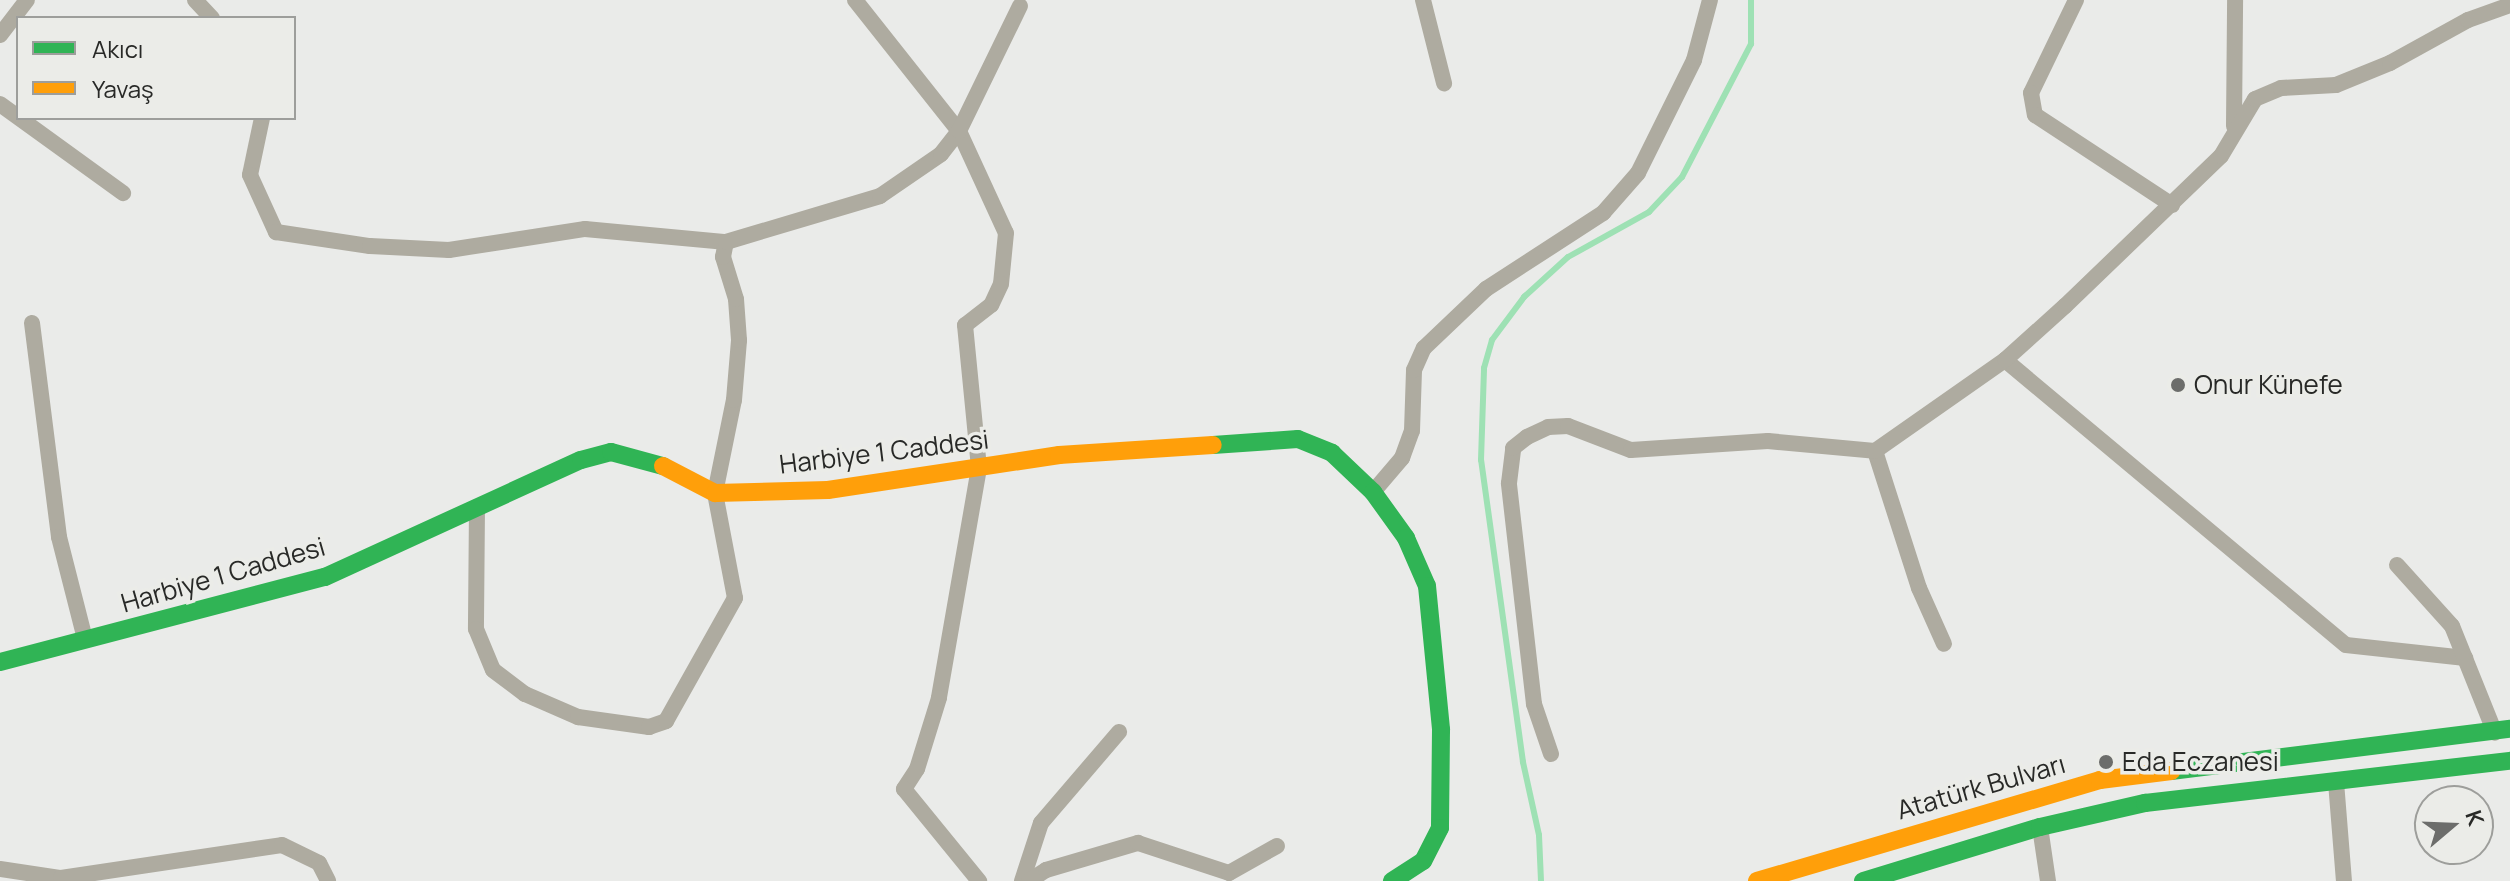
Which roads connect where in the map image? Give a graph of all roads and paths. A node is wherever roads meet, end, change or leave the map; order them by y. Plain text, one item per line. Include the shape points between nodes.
1 (27, 0) edge
2 (195, 0) edge
3 (855, 0) edge
4 (1423, 0) edge
5 (1710, 0) edge
6 (2076, 0) edge
7 (2235, 0) edge
8 (2510, 5) edge
9 (1020, 6) dead end
10 (210, 16) edge
11 (0, 35) edge
12 (1444, 83) dead end
13 (22, 120) edge
14 (262, 120) edge
15 (959, 131) junction
16 (2234, 133) junction
17 (123, 193) dead end
18 (2172, 205) junction
19 (726, 242) junction
20 (32, 323) dead end
21 (2005, 360) junction
22 (1875, 451) junction
23 (979, 468) junction
24 (1373, 492) junction
25 (715, 493) junction
26 (477, 507) junction
27 (2397, 565) dead end
28 (85, 639) junction
29 (1944, 644) dead end
30 (2465, 658) junction
31 (0, 662) edge
32 (2502, 731) edge
33 (1119, 732) dead end
34 (2356, 750) junction
35 (1551, 754) dead end
36 (2510, 761) edge
37 (2360, 779) junction
38 (2336, 782) junction
39 (2040, 827) junction
40 (1277, 846) dead end
41 (0, 869) edge
42 (328, 881) edge
43 (979, 881) edge
44 (1022, 881) edge
45 (1029, 881) edge
46 (1392, 881) edge
47 (1757, 881) edge
48 (1863, 881) edge
49 (2048, 881) edge
50 (2344, 881) edge

1 - 11 street
2 - 10 street
3 - 15 street
4 - 12 street
5 - 24 street via 1694,60 1638,173 1603,213 1486,289 1424,348 1414,370 1412,431 1402,458
6 - 18 street via 2031,93 2035,115
7 - 16 street
8 - 16 street via 2336,85 2281,88 2255,99
9 - 15 street
13 - 17 street
14 - 19 street via 250,175 276,232 370,246 449,250 585,229
15 - 19 street via 941,154 880,196
15 - 23 street via 1006,233 1007,253 991,305 965,325
16 - 18 street via 2221,156
18 - 21 street
19 - 25 street via 723,257 736,299 739,340 734,400
20 - 28 street via 59,537
21 - 22 street
21 - 30 street via 2346,645
22 - 29 street via 1919,588
22 - 35 street via 1768,441 1631,450 1568,426 1548,427 1513,448 1509,483 1532,690
23 - 24 main road, Harbiye 1 Caddesi via 1115,449 1298,439 1332,453
23 - 25 main road, Harbiye 1 Caddesi via 828,490
23 - 43 street via 939,698 917,769 904,789
24 - 46 main road, Harbiye 1 Caddesi via 1406,538 1427,586 1441,730 1441,812 1435,846
25 - 26 main road, Harbiye 1 Caddesi via 654,461 611,452
25 - 26 street via 735,598 675,710 666,721 649,727 578,717 525,694 493,670 476,629
26 - 28 main road, Harbiye 1 Caddesi via 325,577
27 - 30 street via 2437,604
28 - 31 main road, Harbiye 1 Caddesi
30 - 32 street
32 - 34 main road, Atatürk Bulvarı
33 - 44 street via 1041,823
34 - 37 main road
34 - 47 main road, Atatürk Bulvarı via 2100,780
36 - 37 main road
37 - 38 main road
38 - 39 main road via 2145,803
38 - 50 street
39 - 48 main road
39 - 49 street
40 - 45 street via 1229,873 1138,843 1046,870
41 - 42 street via 61,878 282,845 319,863

